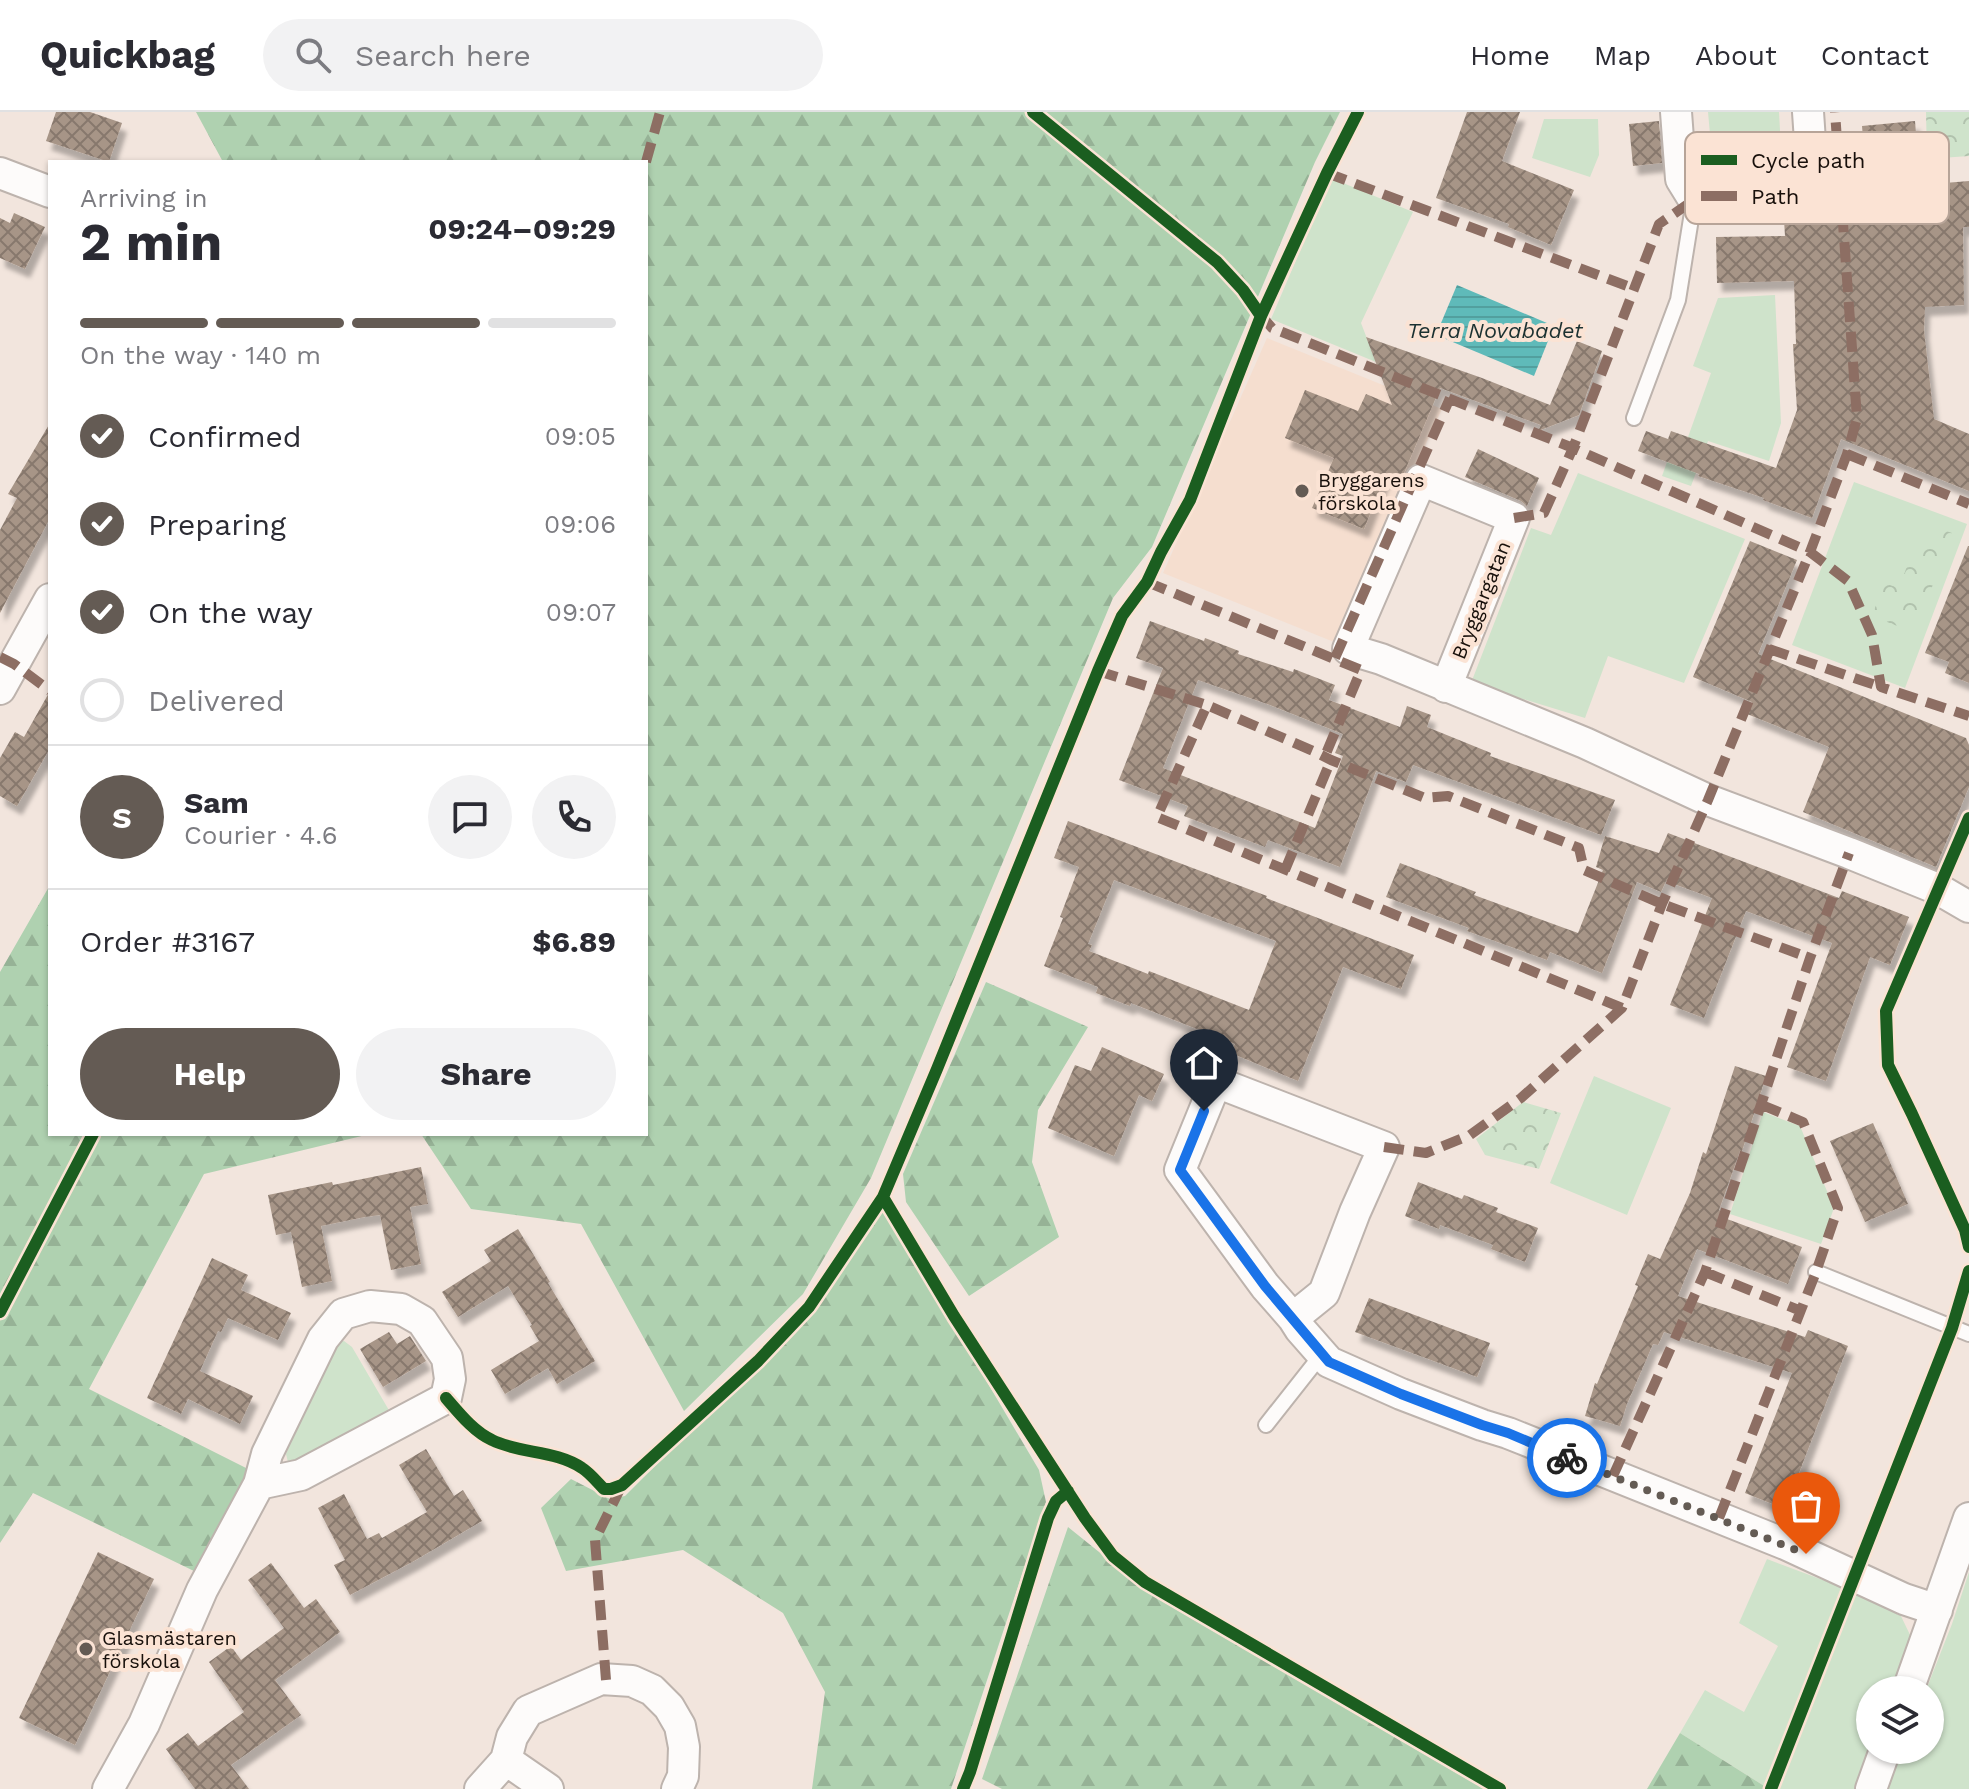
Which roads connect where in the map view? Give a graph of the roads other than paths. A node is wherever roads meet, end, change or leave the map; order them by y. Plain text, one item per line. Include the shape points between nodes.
1 (1676, 112) edge
2 (1808, 112) edge
3 (1809, 132) edge
4 (0, 173) edge
5 (1685, 185) edge
6 (48, 191) edge
7 (1690, 224) edge
8 (1634, 418) dead end
9 (48, 603) edge
10 (1446, 687) junction
11 (0, 689) edge
12 (1969, 907) edge
13 (1816, 1272) dead end
14 (1293, 1318) junction
15 (1969, 1334) edge
16 (1322, 1354) junction
17 (1266, 1425) dead end
18 (259, 1484) junction
19 (1969, 1518) edge
20 (1937, 1610) junction
21 (1913, 1676) edge
22 (506, 1760) junction
23 (1880, 1764) edge
24 (108, 1789) edge
25 (480, 1789) edge
26 (548, 1789) edge
27 (677, 1789) edge
28 (1871, 1789) edge

1 - 5 street
2 - 3 street
4 - 6 street
7 - 8 lane via 1678,300
9 - 11 street
10 - 10 street, Bryggargatan via 1514,518 1421,480 1348,649
10 - 12 street, Bryggargatan via 1708,800 1938,889
13 - 15 lane
14 - 14 street via 1324,1293 1384,1147 1216,1082 1180,1170
14 - 16 street
16 - 17 lane
16 - 20 street via 1401,1394 1785,1544
18 - 18 street via 267,1454 323,1339 343,1314 370,1306 401,1309 422,1321 447,1358 446,1398 301,1475
18 - 24 street via 202,1590 144,1724
19 - 20 street
20 - 21 street
22 - 25 street
22 - 26 street
22 - 27 street via 528,1711 601,1679 632,1681 652,1690 680,1726 683,1776
23 - 28 street

